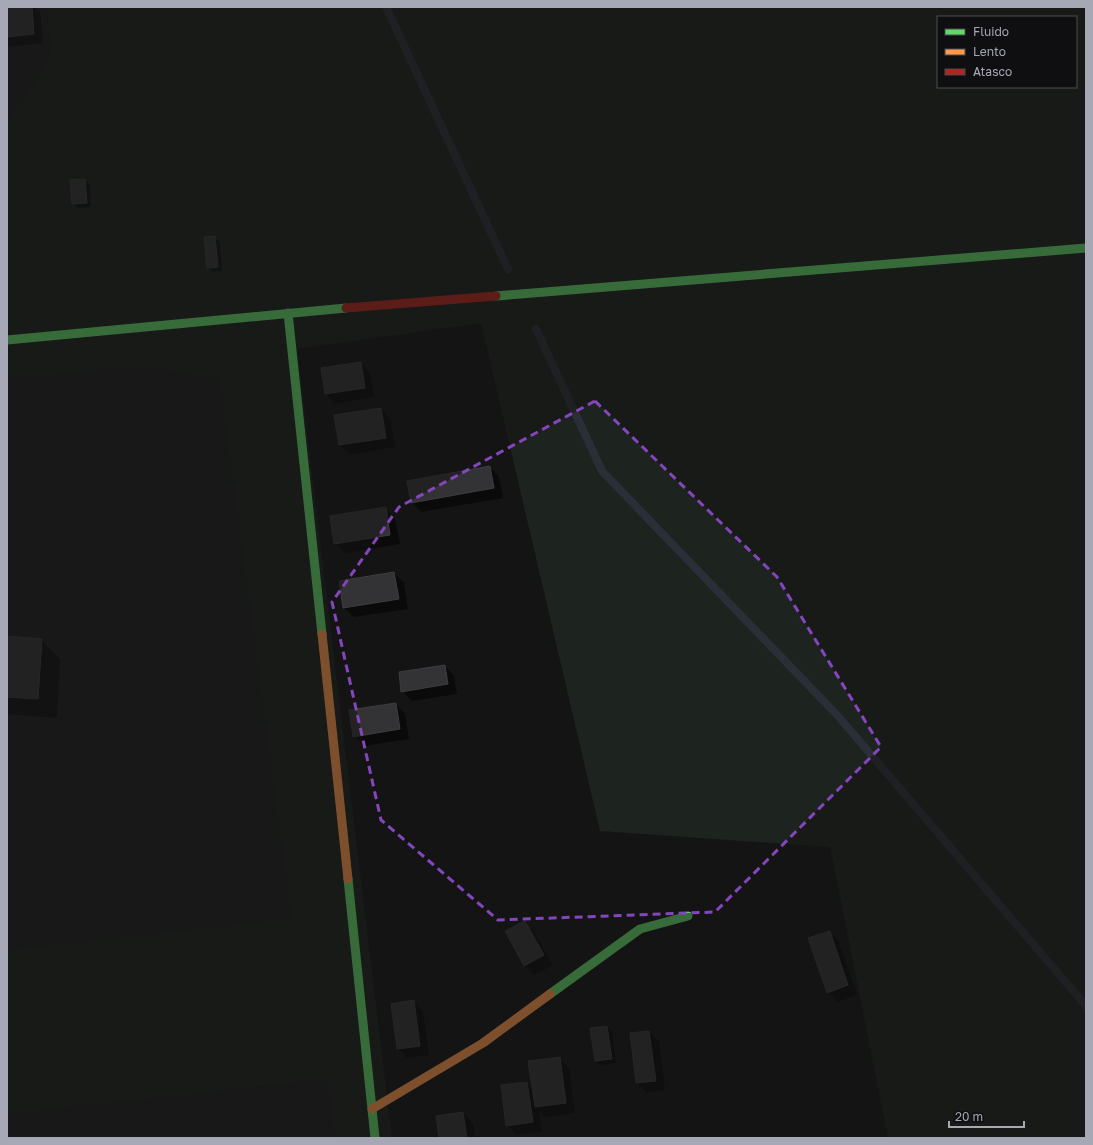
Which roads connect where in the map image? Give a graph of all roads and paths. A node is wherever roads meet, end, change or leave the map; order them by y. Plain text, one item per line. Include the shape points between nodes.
1 (1086, 248) edge
2 (288, 313) junction
3 (7, 340) edge
4 (688, 916) dead end
5 (372, 1109) junction
6 (375, 1138) edge

1 - 2 street
2 - 3 street
2 - 5 street
4 - 5 street via 640,929 484,1043
5 - 6 street

